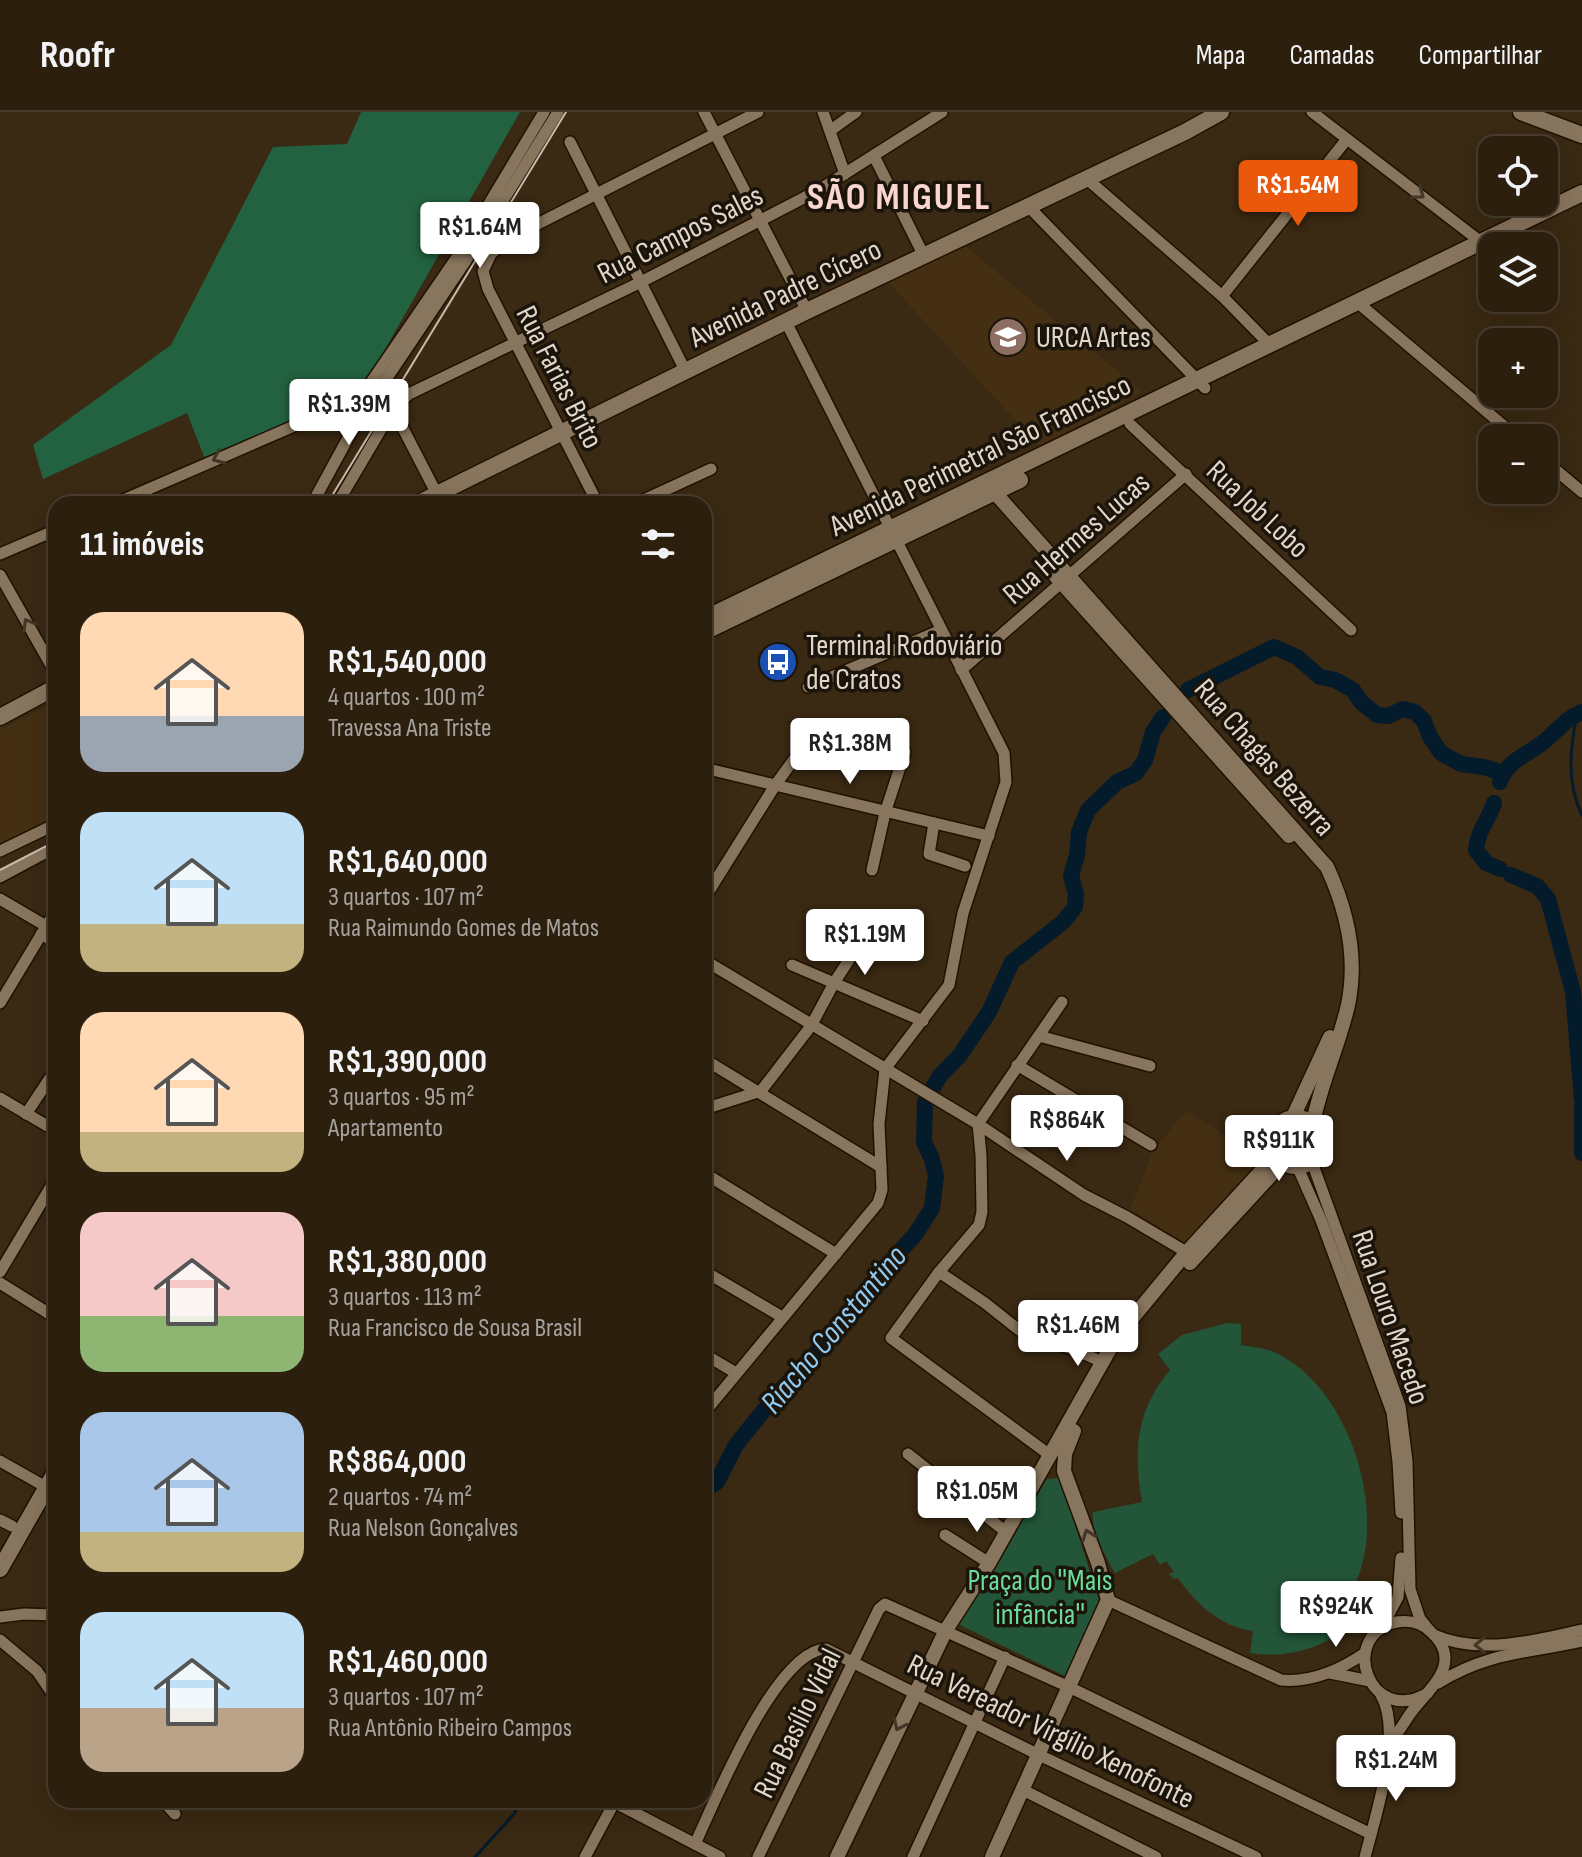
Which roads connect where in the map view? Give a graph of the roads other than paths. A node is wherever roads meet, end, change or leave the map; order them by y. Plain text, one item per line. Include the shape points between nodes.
1 (544, 112) edge
2 (558, 112) edge
3 (704, 112) edge
4 (758, 112) edge
5 (823, 112) edge
6 (856, 112) edge
7 (942, 112) edge
8 (1221, 112) edge
9 (1312, 112) edge
10 (1521, 112) edge
11 (831, 130) junction
12 (715, 134) junction
13 (1582, 135) edge
14 (1347, 139) junction
15 (570, 142) dead end
16 (874, 156) junction
17 (845, 174) junction
18 (1087, 179) junction
19 (507, 184) junction
20 (1582, 193) edge
21 (595, 195) junction
22 (1582, 204) edge
23 (1029, 207) junction
24 (760, 221) junction
25 (1532, 222) junction
26 (1513, 232) edge
27 (1478, 237) edge
28 (1478, 250) edge
29 (924, 256) junction
30 (639, 283) junction
31 (1222, 296) junction
32 (1361, 306) junction
33 (807, 311) junction
34 (786, 322) junction
35 (516, 341) junction
36 (1270, 345) junction
37 (686, 372) junction
38 (1202, 384) junction
39 (362, 405) junction
40 (393, 409) junction
41 (1130, 424) junction
42 (1501, 424) edge
43 (562, 432) junction
44 (711, 469) dead end
45 (1558, 472) edge
46 (1186, 474) junction
47 (986, 490) junction
48 (1582, 492) edge
49 (132, 496) edge
50 (316, 496) edge
51 (342, 496) edge
52 (437, 496) edge
53 (445, 496) edge
54 (594, 496) edge
55 (652, 496) edge
56 (48, 533) edge
57 (892, 535) junction
58 (0, 554) edge
59 (0, 575) edge
60 (1065, 579) junction
61 (782, 588) junction
62 (712, 616) edge
63 (712, 627) edge
64 (941, 630) junction
65 (1351, 630) dead end
66 (48, 660) edge
67 (961, 670) junction
68 (808, 687) dead end
69 (48, 691) edge
70 (0, 717) edge
71 (808, 740) dead end
72 (905, 752) dead end
73 (712, 770) edge
74 (776, 784) junction
75 (885, 813) junction
76 (934, 823) junction
77 (48, 830) edge
78 (989, 836) junction
79 (0, 851) edge
80 (48, 851) edge
81 (965, 866) dead end
82 (872, 870) dead end
83 (0, 877) edge
84 (712, 886) edge
85 (0, 899) edge
86 (48, 922) edge
87 (43, 930) junction
88 (48, 935) edge
89 (856, 949) dead end
90 (712, 965) edge
91 (792, 965) dead end
92 (834, 983) junction
93 (1062, 1002) dead end
94 (0, 1003) edge
95 (923, 1021) junction
96 (811, 1026) junction
97 (1039, 1036) junction
98 (712, 1063) edge
99 (1017, 1065) junction
100 (1150, 1066) dead end
101 (885, 1069) junction
102 (48, 1081) edge
103 (761, 1091) junction
104 (0, 1098) edge
105 (712, 1106) edge
106 (26, 1114) junction
107 (1293, 1117) junction
108 (1313, 1123) junction
109 (978, 1124) junction
110 (48, 1126) edge
111 (1151, 1145) dead end
112 (1278, 1160) junction
113 (1305, 1165) junction
114 (881, 1167) junction
115 (712, 1178) edge
116 (48, 1191) edge
117 (836, 1254) junction
118 (1191, 1255) junction
119 (0, 1272) edge
120 (939, 1272) junction
121 (712, 1276) edge
122 (0, 1283) edge
123 (48, 1313) edge
124 (782, 1317) junction
125 (712, 1359) edge
126 (1102, 1362) junction
127 (736, 1373) junction
128 (1093, 1390) junction
129 (712, 1403) edge
130 (908, 1454) dead end
131 (0, 1461) edge
132 (1048, 1462) junction
133 (1064, 1471) junction
134 (48, 1472) edge
135 (48, 1479) edge
136 (42, 1485) junction
137 (6, 1523) edge
138 (1006, 1532) junction
139 (945, 1535) dead end
140 (0, 1546) edge
141 (989, 1563) junction
142 (0, 1569) edge
143 (1108, 1600) junction
144 (48, 1615) edge
145 (0, 1617) edge
146 (1381, 1629) junction
147 (946, 1630) junction
148 (1582, 1630) edge
149 (1432, 1632) junction
150 (0, 1640) edge
151 (1582, 1641) edge
152 (1365, 1653) junction
153 (1005, 1657) junction
154 (854, 1661) junction
155 (1330, 1673) junction
156 (1370, 1681) junction
157 (1438, 1683) junction
158 (48, 1687) edge
159 (1069, 1687) junction
160 (915, 1692) junction
161 (1379, 1692) junction
162 (1428, 1693) junction
163 (977, 1723) junction
164 (1391, 1740) junction
165 (1039, 1755) junction
166 (1023, 1790) junction
167 (169, 1808) edge
168 (609, 1808) edge
169 (624, 1808) edge
170 (175, 1814) dead end
171 (1371, 1834) junction
172 (695, 1844) junction
173 (585, 1857) edge
174 (720, 1857) edge
175 (758, 1857) edge
176 (837, 1857) edge
177 (913, 1857) edge
178 (993, 1857) edge
179 (1156, 1857) edge
180 (1256, 1857) edge
181 (1365, 1857) edge

1 - 19 street
2 - 19 street
3 - 12 street
4 - 12 street
5 - 11 street
6 - 11 street
7 - 16 street, Rua Campos Sales
8 - 18 main road, Avenida Padre Cícero
9 - 14 street
10 - 13 main road
11 - 17 street
12 - 21 street
12 - 24 street
14 -> 27 street
14 - 31 street
15 - 21 street
16 - 17 street, Rua Campos Sales
16 - 29 street
17 - 24 street, Rua Campos Sales
18 - 23 main road, Avenida Padre Cícero
18 - 31 street
19 - 39 street
20 - 25 main road, Avenida Perimetral São Francisco
21 - 30 street
21 - 35 street, Rua Farias Brito via 508,239 491,254 483,271 488,289
22 - 25 main road, Avenida Perimetral São Francisco
23 - 29 main road, Avenida Padre Cícero
23 - 38 street
24 - 30 street, Rua Campos Sales
24 - 33 street
25 - 26 main road, Avenida Perimetral São Francisco
28 - 32 main road, Avenida Perimetral São Francisco
29 - 33 main road, Avenida Padre Cícero
30 - 35 street, Rua Campos Sales
30 - 37 street
31 - 36 street
32 - 36 main road, Avenida Perimetral São Francisco
32 - 38 main road, Avenida Perimetral São Francisco
32 - 42 street
33 - 34 main road, Avenida Padre Cícero
34 - 37 main road, Avenida Padre Cícero
34 - 57 street
35 - 40 street, Rua Campos Sales via 409,394
35 - 43 street, Rua Farias Brito
36 - 38 main road, Avenida Perimetral São Francisco
37 - 43 main road, Avenida Padre Cícero
38 - 41 main road, Avenida Perimetral São Francisco
38 - 47 main road, Avenida Perimetral São Francisco
39 -> 49 street via 347,403
39 - 50 street via 352,412 354,427
40 - 51 street
40 - 52 street
41 - 46 street, Rua Job Lobo
41 - 47 main road, Avenida Perimetral São Francisco
43 - 53 main road, Avenida Padre Cícero
43 - 54 street, Rua Farias Brito
44 - 55 street
45 - 48 street
46 - 60 street, Rua Hermes Lucas
46 - 65 street, Rua Job Lobo
47 - 57 main road, Avenida Perimetral São Francisco
47 - 60 street, Rua Chagas Bezerra
56 - 58 street
57 - 61 main road, Avenida Perimetral São Francisco
57 - 64 street
66 -> 59 street
60 - 67 street, Rua Hermes Lucas
60 - 107 street, Rua Chagas Bezerra via 1313,863 1329,890 1342,940 1339,1001 1332,1032
60 - 108 street, Rua Chagas Bezerra via 1312,848 1340,893 1350,936 1351,984
61 - 62 main road, Avenida Perimetral São Francisco
61 - 63 main road, Avenida Perimetral São Francisco
64 - 67 street
64 - 68 street
67 - 78 street via 1004,753 1006,782
69 - 70 main road
71 - 74 street
72 - 75 street
73 - 74 street
74 - 75 street
74 - 84 street
75 - 76 street
75 - 82 street
76 - 78 street
76 - 81 street via 929,854
77 - 79 street
78 - 95 street via 963,913 949,985
80 - 83 street
85 - 87 street
86 - 87 street
87 - 88 street
87 - 94 street
89 - 92 street
90 - 96 street
91 - 92 street
92 - 95 street
92 - 96 street
93 - 97 street
95 - 101 street
96 - 101 street
96 - 103 street
97 - 99 street
97 - 100 street
98 - 103 street
99 - 109 street
99 - 111 street
101 - 109 street
101 - 114 street
102 - 106 street
103 - 105 street
103 - 114 street
104 - 106 street
106 - 110 street
107 - 108 street
107 - 112 street via 1273,1132
108 - 113 street via 1322,1143 1317,1157
109 - 118 street via 1084,1195
109 - 120 street via 979,1225
112 - 113 street
112 - 118 street
113 - 146 street, Rua Louro Macedo via 1392,1412 1402,1568 1398,1597
113 - 149 street, Rua Louro Macedo via 1400,1406 1410,1589 1420,1619
114 - 117 street via 878,1203
115 - 117 street
116 - 119 street
117 - 124 street
118 - 126 street via 1131,1316
118 - 128 street
120 - 126 street via 1019,1330
120 - 132 street via 891,1338
121 - 124 street
122 - 123 street
124 - 127 street
125 - 127 street
126 - 128 street
127 - 129 street
128 - 132 street
128 - 133 street via 1068,1444
130 - 138 street
131 - 136 street
132 - 133 street
132 - 138 street
143 -> 133 street
134 - 136 main road
135 - 136 main road
136 - 137 main road
136 - 142 main road
137 - 140 main road
138 - 141 street
139 - 141 street
141 - 147 street
143 - 155 street via 1281,1680
143 - 159 street
144 - 145 street
146 - 149 street via 1409,1621
146 - 152 street
147 - 153 street
147 - 154 street, Rua Basílio Vidal via 885,1604
147 - 160 street
148 -> 149 street via 1487,1645 1464,1645
149 - 157 street via 1444,1655
150 - 158 street
151 - 157 street via 1495,1656
152 - 155 street
152 - 156 street
153 - 159 street
153 - 163 street
154 - 160 street, Rua Vereador Virgílio Xenofonte
154 - 172 street, Rua Vereador Virgílio Xenofonte via 819,1649 791,1669 772,1691
154 - 175 street, Rua Basílio Vidal
155 - 156 street
156 - 161 street
157 - 162 street
159 - 165 street
159 - 171 street
160 - 163 street, Rua Vereador Virgílio Xenofonte
160 -> 176 street
161 - 162 street via 1407,1701
161 - 164 street
162 - 164 street
163 - 165 street, Rua Vereador Virgílio Xenofonte
163 - 177 street
164 - 171 street
165 - 166 street
165 - 180 street, Rua Vereador Virgílio Xenofonte
166 - 178 street
166 - 179 street
167 - 170 street
168 - 173 street
169 - 172 street
171 - 181 street
172 - 174 street

